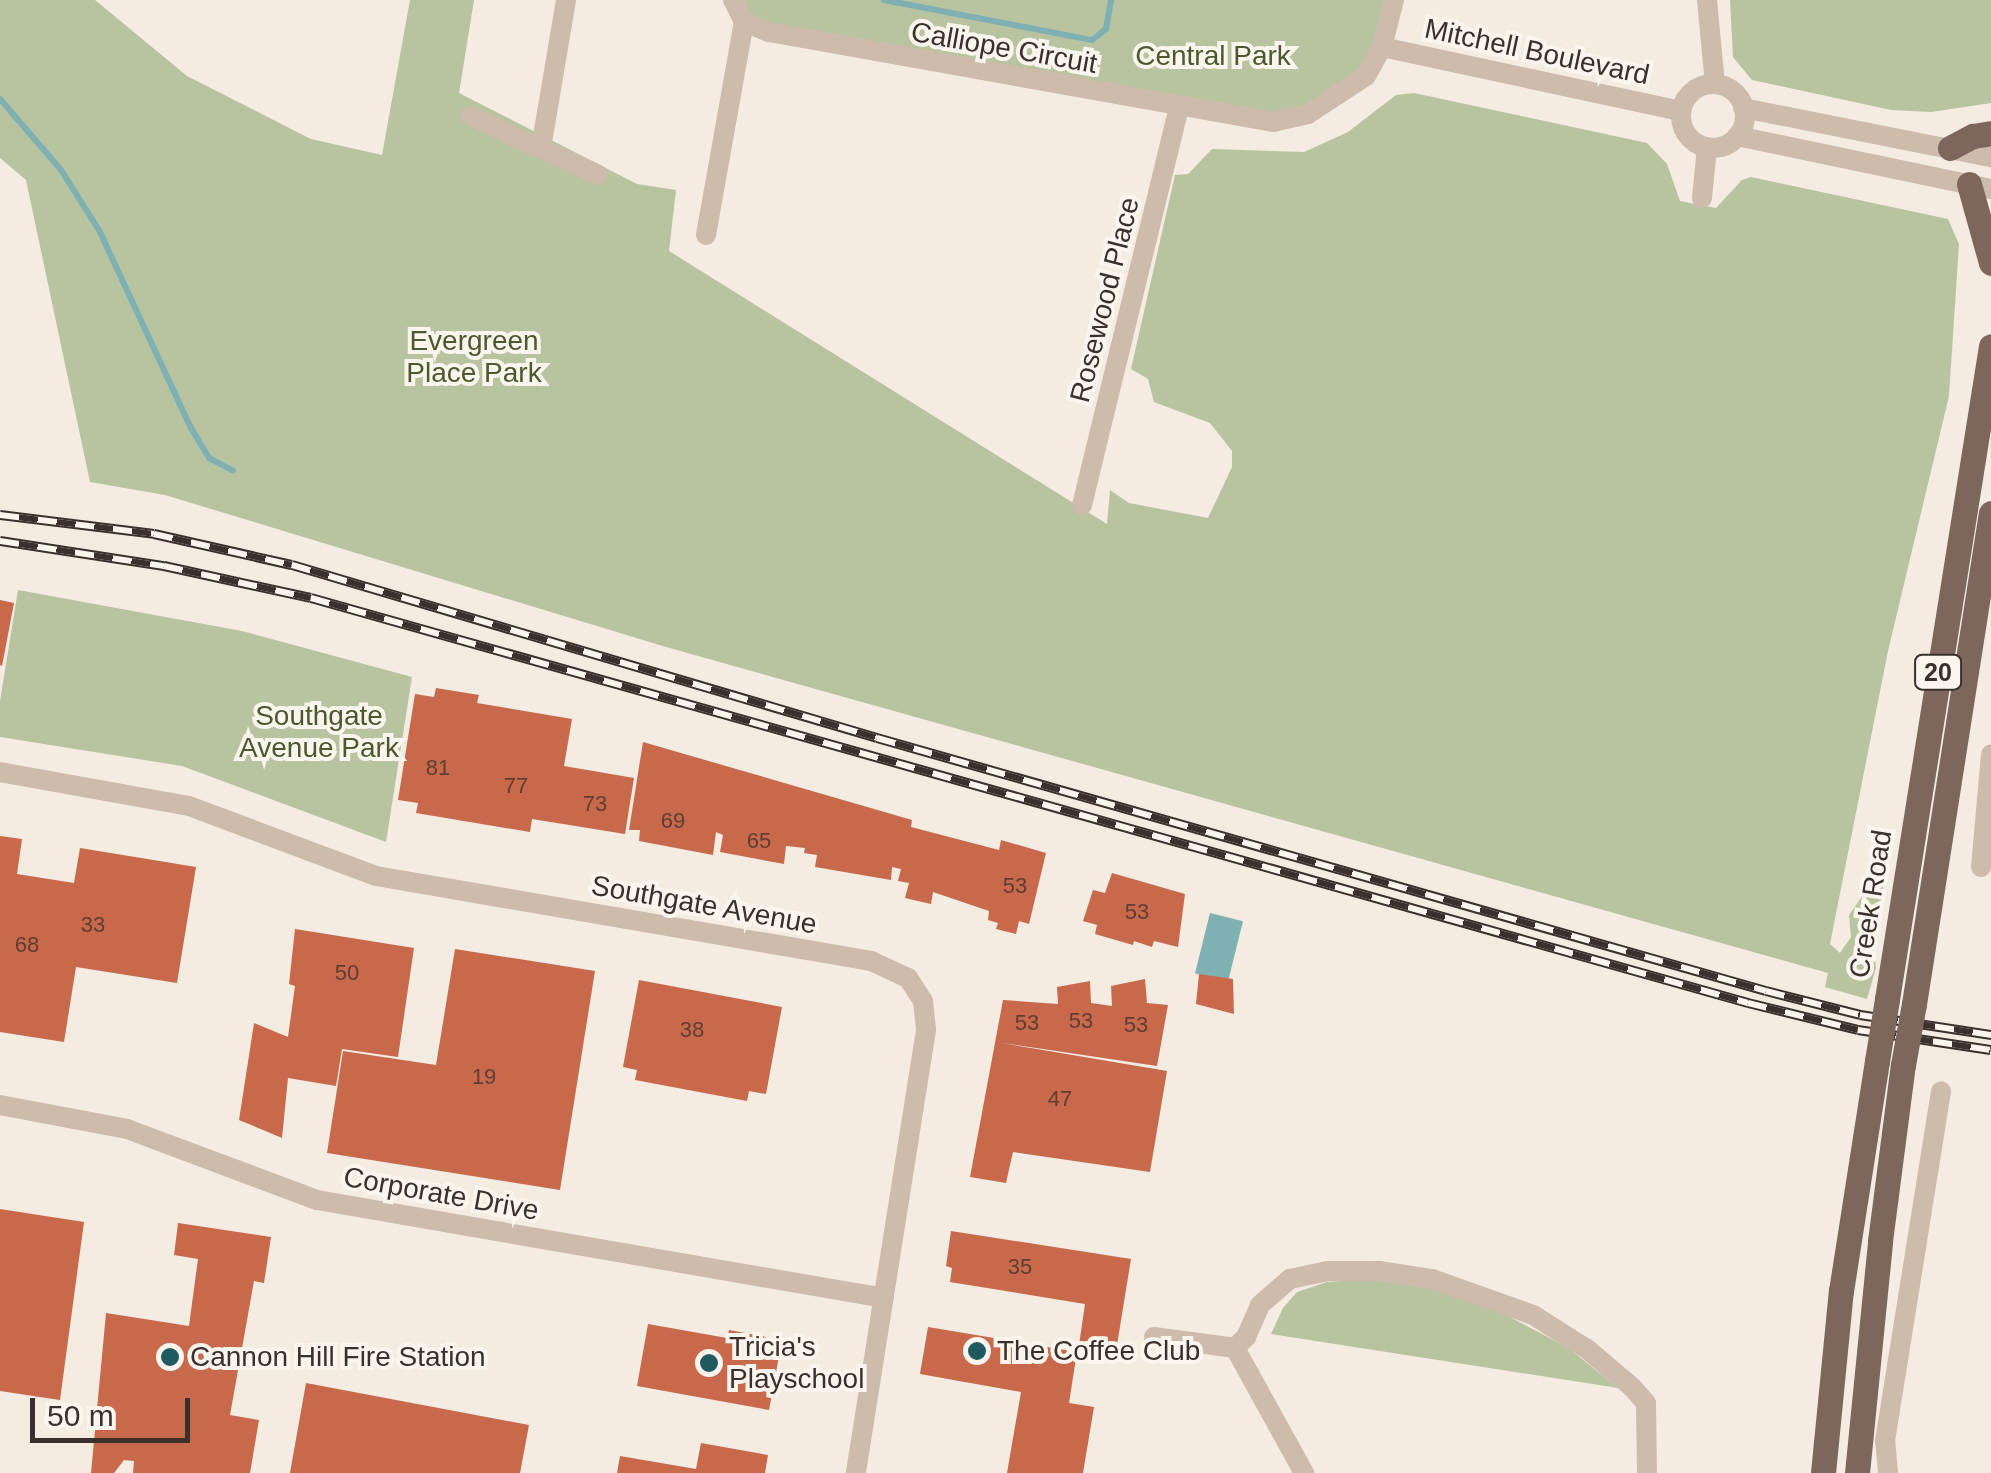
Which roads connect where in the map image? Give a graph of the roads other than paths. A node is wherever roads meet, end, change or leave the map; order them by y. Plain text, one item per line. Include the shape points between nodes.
1 (566, 0) edge
2 (734, 0) edge
3 (1394, 0) edge
4 (1707, 0) edge
5 (744, 22) junction
6 (1382, 47) junction
7 (1716, 84) junction
8 (1179, 107) junction
9 (1744, 108) junction
10 (1681, 111) junction
11 (471, 116) dead end
12 (1991, 133) edge
13 (1737, 136) junction
14 (541, 148) junction
15 (1707, 148) junction
16 (1950, 148) junction
17 (1991, 157) edge
18 (598, 174) dead end
19 (1980, 186) edge
20 (1702, 198) dead end
21 (706, 236) dead end
22 (1991, 262) edge
23 (1991, 346) edge
24 (1082, 505) dead end
25 (1991, 513) edge
26 (1991, 754) edge
27 (0, 772) edge
28 (1986, 829) edge
29 (1981, 868) dead end
30 (1941, 1091) dead end
31 (0, 1105) edge
32 (884, 1298) junction
33 (1154, 1338) dead end
34 (1234, 1348) junction
35 (856, 1473) edge
36 (1304, 1473) edge
37 (1647, 1473) edge
38 (1822, 1473) edge
39 (1857, 1473) edge
40 (1888, 1473) edge

1 - 14 street
2 - 5 street
3 - 6 street, Calliope Circuit
4 - 7 street
5 - 8 street, Calliope Circuit via 768,32
5 - 21 street
6 - 8 street, Calliope Circuit via 1366,76 1308,114 1273,122
6 - 10 street, Mitchell Boulevard
7 - 9 street
7 - 10 street, Mitchell Boulevard via 1690,94
8 - 24 street, Rosewood Place
9 - 13 street
9 - 16 street
10 - 15 street, Mitchell Boulevard via 1684,130
11 - 14 street
12 - 16 main road
13 - 15 street
13 - 19 street
14 - 18 street
15 - 20 street
16 - 17 street
19 - 22 main road
23 - 38 main road, Creek Road / 20, bridge via 1840,1291
25 - 39 main road, Creek Road / 20, bridge via 1904,1065
26 - 28 street
27 - 32 street, Southgate Avenue via 171,801 376,876 871,961 900,972 920,993 926,1030
28 - 29 street
30 - 40 street via 1885,1441
31 - 32 street, Corporate Drive via 127,1128 317,1200
32 - 35 street, Southgate Avenue
33 - 34 street
34 - 36 street
34 - 37 street via 1246,1338 1260,1305 1290,1279 1379,1271 1432,1279 1533,1315 1632,1386 1646,1403

